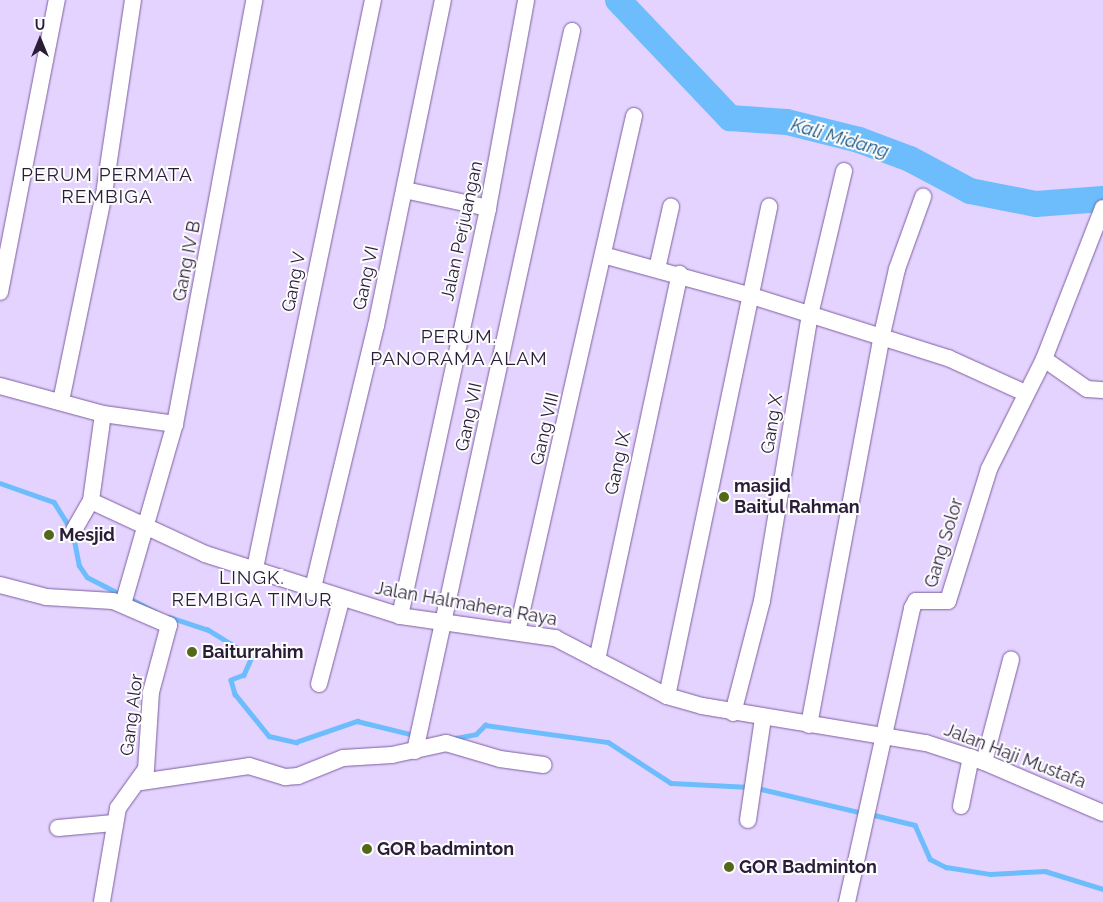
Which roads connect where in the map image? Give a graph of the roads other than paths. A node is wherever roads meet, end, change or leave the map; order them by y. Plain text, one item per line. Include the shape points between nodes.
1 (57, 0) edge
2 (133, 0) edge
3 (254, 0) edge
4 (373, 0) edge
5 (444, 0) edge
6 (526, 0) edge
7 (572, 31) dead end
8 (634, 116) dead end
9 (844, 171) dead end
10 (405, 190) junction
11 (923, 197) dead end
12 (671, 207) dead end
13 (769, 207) dead end
14 (488, 208) junction
15 (1102, 210) edge
16 (603, 255) junction
17 (657, 269) junction
18 (680, 274) junction
19 (0, 292) edge
20 (752, 296) junction
21 (810, 315) junction
22 (881, 339) junction
23 (1044, 359) junction
24 (0, 386) edge
25 (1103, 390) edge
26 (1025, 393) junction
27 (61, 401) junction
28 (103, 414) junction
29 (175, 424) junction
30 (91, 501) junction
31 (148, 527) junction
32 (74, 530) dead end
33 (254, 573) junction
34 (0, 585) edge
35 (312, 592) junction
36 (124, 598) junction
37 (341, 601) junction
38 (400, 616) junction
39 (444, 623) junction
40 (518, 632) junction
41 (597, 660) junction
42 (1011, 660) dead end
43 (319, 684) dead end
44 (667, 696) junction
45 (733, 712) junction
46 (763, 718) junction
47 (810, 725) junction
48 (882, 735) junction
49 (417, 741) junction
50 (978, 760) junction
51 (544, 765) dead end
52 (141, 782) junction
53 (960, 806) dead end
54 (1103, 812) edge
55 (748, 820) dead end
56 (114, 823) junction
57 (58, 828) dead end
58 (102, 902) edge
59 (848, 902) edge

1 - 19 street
2 - 27 street via 104,194
3 - 29 street, Gang IV B
4 - 33 street, Gang V
5 - 10 street, Gang VI
6 - 14 street, Jalan Perjuangan
7 - 39 street, Gang VII
8 - 16 street, Gang VIII
9 - 21 street, Gang X
10 - 14 street
10 - 35 street, Gang VI
11 - 22 street via 897,269
12 - 17 street
13 - 20 street
14 - 38 street, Jalan Perjuangan
15 - 23 street, Gang Solor
16 - 17 street
16 - 40 street, Gang VIII
17 - 18 street
18 - 20 street
18 - 41 street, Gang IX
20 - 21 street
20 - 44 street
21 - 22 street
21 - 45 street, Gang X via 763,592
22 - 26 street via 980,370
22 - 47 street
23 - 25 street via 1087,389
23 - 26 street, Gang Solor
24 - 27 street
26 - 48 street, Gang Solor via 980,492 948,601 916,601 912,608
27 - 28 street
28 - 29 street
28 - 30 street
29 - 31 street, Gang IV B
30 - 31 street, Jalan Halmahera Raya
30 - 32 street
31 - 33 street, Jalan Halmahera Raya
31 - 36 street
33 - 35 street, Jalan Halmahera Raya
34 - 36 street via 46,597
35 - 37 street, Jalan Halmahera Raya
36 - 52 street, Gang Alor via 169,625 152,692 146,769
37 - 38 street, Jalan Halmahera Raya
37 - 43 street
38 - 39 street, Jalan Halmahera Raya
39 - 40 street, Jalan Halmahera Raya
39 - 49 street, Gang VII
40 - 41 street, Jalan Halmahera Raya via 568,643
41 - 44 street, Jalan Halmahera Raya
42 - 50 street
44 - 45 street, Jalan Halmahera Raya
45 - 46 street, Jalan Halmahera Raya
46 - 47 street, Jalan Halmahera Raya
46 - 55 street
47 - 48 street, Jalan Halmahera Raya
48 - 50 street, Jalan Haji Mustafa
48 - 59 street, Gang Solor
49 - 51 street via 446,743 500,759
49 - 52 street via 344,758 298,776 285,777 249,766
50 - 53 street
50 - 54 street, Jalan Haji Mustafa
52 - 56 street, Gang Alor via 122,802
56 - 57 street
56 - 58 street, Gang Alor

